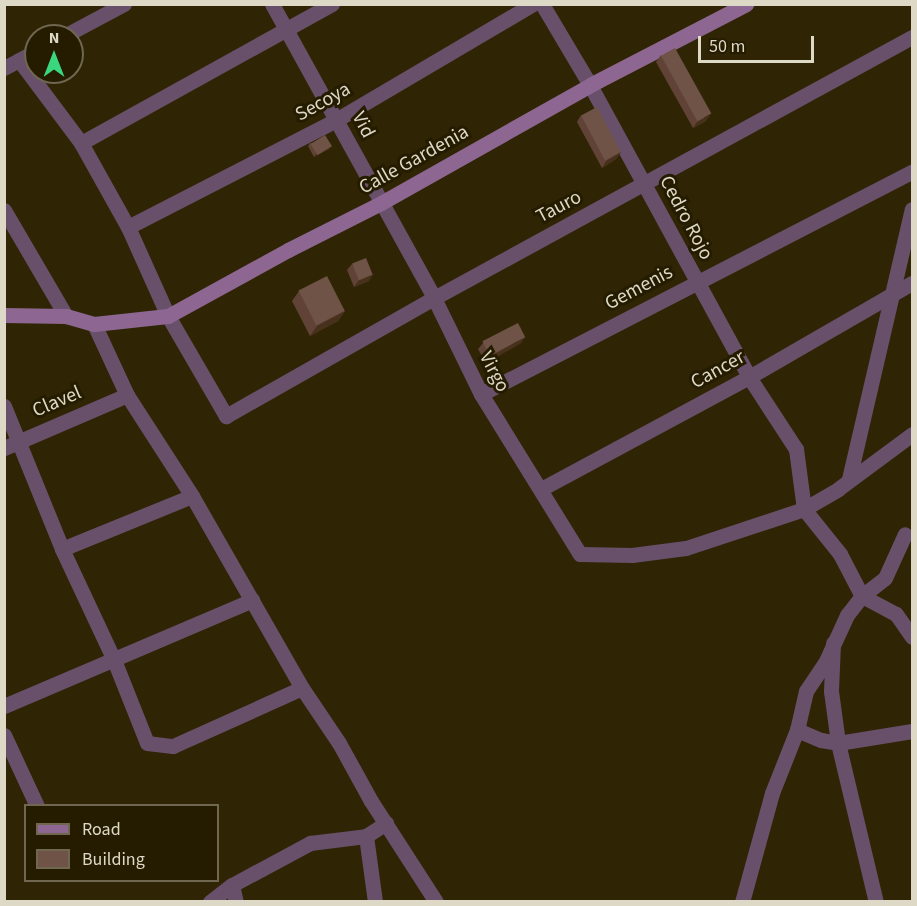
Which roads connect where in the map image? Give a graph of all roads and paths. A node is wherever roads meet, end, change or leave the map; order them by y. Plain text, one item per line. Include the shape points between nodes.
1 (124, 4) edge
2 (272, 4) edge
3 (332, 4) edge
4 (533, 4) edge
5 (542, 4) edge
6 (746, 4) edge
7 (84, 25) edge
8 (286, 30) junction
9 (912, 37) edge
10 (24, 57) edge
11 (19, 60) junction
12 (4, 68) edge
13 (590, 86) junction
14 (336, 120) junction
15 (81, 142) junction
16 (912, 172) edge
17 (645, 184) junction
18 (381, 203) junction
19 (912, 209) edge
20 (4, 210) edge
21 (128, 227) junction
22 (697, 282) junction
23 (912, 283) edge
24 (894, 296) junction
25 (434, 298) junction
26 (4, 315) edge
27 (168, 315) junction
28 (66, 316) junction
29 (94, 324) junction
30 (749, 377) junction
31 (481, 394) junction
32 (127, 395) junction
33 (4, 406) edge
34 (912, 434) edge
35 (11, 445) edge
36 (849, 479) junction
37 (541, 489) junction
38 (192, 496) junction
39 (804, 509) junction
40 (905, 534) dead end
41 (62, 549) junction
42 (862, 596) junction
43 (252, 600) junction
44 (912, 637) edge
45 (833, 643) junction
46 (114, 660) junction
47 (302, 688) junction
48 (4, 706) edge
49 (797, 730) junction
50 (912, 731) edge
51 (4, 735) edge
52 (838, 743) junction
53 (36, 804) edge
54 (386, 823) junction
55 (366, 836) junction
56 (232, 885) junction
57 (210, 902) edge
58 (236, 902) edge
59 (375, 902) edge
60 (436, 902) edge
61 (742, 902) edge
62 (876, 902) edge

1 - 7 street
2 - 8 street, Vid
3 - 8 street
4 - 14 street, Secoya
5 - 13 street, Cedro Rojo
6 - 13 street, Calle Gardenia
8 - 14 street, Vid
8 - 15 street
9 - 17 street, Tauro
10 - 11 street
11 - 12 street
11 - 15 street
13 - 17 street, Cedro Rojo
13 - 18 street, Calle Gardenia
14 - 18 street, Vid
14 - 21 street, Secoya
15 - 21 street
16 - 22 street, Gemenis
17 - 22 street, Cedro Rojo
17 - 25 street, Tauro
18 - 25 street, Virgo
18 - 27 street, Calle Gardenia
19 - 24 street
20 - 28 street
21 - 27 street
22 - 30 street, Cedro Rojo
22 - 31 street, Gemenis
23 - 24 street, Cancer
24 - 30 street, Cancer
24 - 36 street
25 - 27 street, Tauro via 226,416
25 - 31 street, Virgo
26 - 28 street
27 - 29 street, Calle Gardenia
28 - 29 street
29 - 32 street
30 - 37 street, Cancer
30 - 39 street, Cedro Rojo via 796,449
31 - 37 street, Virgo
32 - 35 street, Clavel
32 - 38 street
33 - 35 street
34 - 36 street
35 - 41 street
36 - 39 street
37 - 39 street, Virgo via 580,554 632,555 686,548
38 - 41 street
38 - 43 street
39 - 42 street via 840,554
40 - 42 street via 885,578
41 - 46 street
42 - 44 street via 896,614
42 - 45 street via 846,615
43 - 46 street
43 - 47 street
45 - 49 street via 806,691
45 - 52 street via 831,691
46 - 47 street via 147,743 173,746
46 - 48 street
47 - 54 street
49 - 52 street
49 - 61 street via 772,793
50 - 52 street
51 - 53 street
52 - 62 street
54 - 55 street
54 - 60 street
55 - 56 street via 310,843
55 - 59 street
56 - 57 street
56 - 58 street

